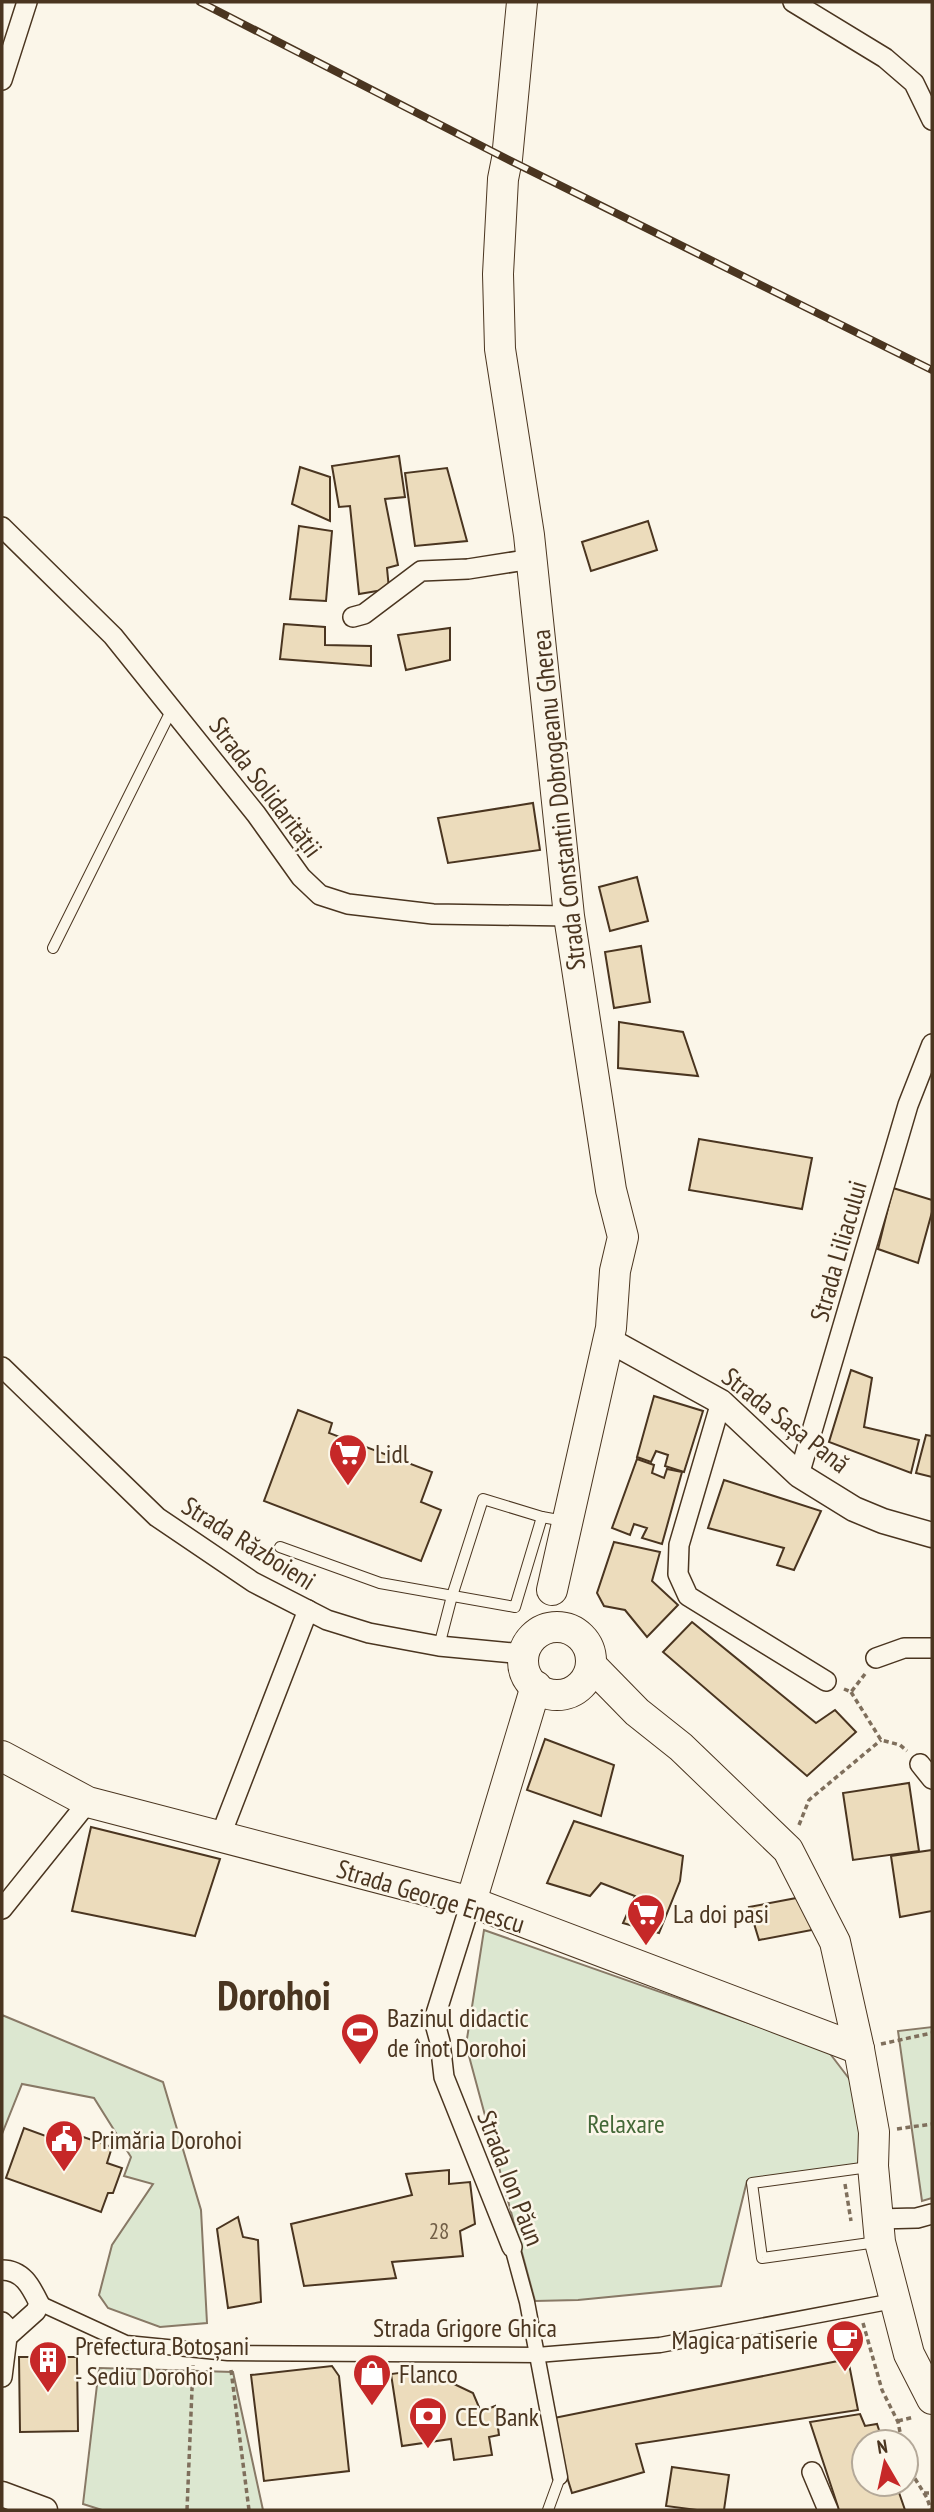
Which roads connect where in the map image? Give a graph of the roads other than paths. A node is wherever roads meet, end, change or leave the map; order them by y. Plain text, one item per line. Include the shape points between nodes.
1 (27, 2) edge
2 (522, 2) edge
3 (793, 2) edge
4 (2, 80) edge
5 (932, 120) edge
6 (2, 527) edge
7 (532, 559) junction
8 (353, 617) dead end
9 (173, 708) junction
10 (569, 916) junction
11 (53, 948) dead end
12 (932, 1044) edge
13 (607, 1339) junction
14 (2, 1367) edge
15 (720, 1402) junction
16 (799, 1475) junction
17 (554, 1519) junction
18 (932, 1535) edge
19 (280, 1547) dead end
20 (552, 1590) junction
21 (452, 1596) junction
22 (308, 1610) junction
23 (542, 1630) junction
24 (579, 1634) junction
25 (439, 1646) junction
26 (932, 1648) edge
27 (524, 1654) junction
28 (876, 1658) road end
29 (583, 1677) junction
30 (826, 1681) road end
31 (536, 1686) junction
32 (2, 1756) edge
33 (89, 1802) junction
34 (220, 1837) junction
35 (471, 1902) junction
36 (2, 1909) edge
37 (859, 2049) junction
38 (873, 2166) junction
39 (932, 2214) edge
40 (879, 2230) junction
41 (512, 2247) joint
42 (2, 2270) edge
43 (895, 2297) junction
44 (39, 2303) junction
45 (4, 2330) edge
46 (537, 2355) junction
47 (2, 2377) edge
48 (932, 2399) edge
49 (812, 2472) dead end
50 (561, 2477) joint
51 (15, 2502) edge
52 (45, 2510) edge
53 (548, 2510) edge
54 (828, 2510) edge

1 - 4 street
2 - 7 main road, Strada Constantin Dobrogeanu Gherea via 503,179 498,287 500,349
3 - 5 street via 886,58 914,83
6 - 9 street, Strada Solidarității via 113,636
7 - 8 street via 421,571 364,614
7 - 10 main road, Strada Constantin Dobrogeanu Gherea
9 - 10 street, Strada Solidarității via 301,877 320,895 348,904 433,914
9 - 11 lane
10 - 13 main road, Strada Constantin Dobrogeanu Gherea via 611,1190 623,1237
12 - 16 street, Strada Liliacului via 908,1105
13 - 15 street, Strada Sașa Pană
13 - 17 main road, Strada Constantin Dobrogeanu Gherea
14 - 22 street, Strada Războieni via 157,1517 253,1582
15 - 16 street, Strada Sașa Pană
15 - 30 street via 679,1545 678,1574 688,1596
16 - 18 street, Strada Sașa Pană via 854,1509
17 - 20 main road, Strada Constantin Dobrogeanu Gherea
17 - 21 lane via 514,1607
17 - 21 lane via 483,1499
19 - 21 lane via 380,1583
20 - 23 main road, Strada Constantin Dobrogeanu Gherea
20 - 24 main road
21 - 25 lane
22 - 25 street, Strada Războieni via 369,1633
22 - 34 street
23 - 24 main road via 561,1627
23 - 27 main road
24 - 29 main road via 591,1654
25 - 27 street, Strada Războieni
26 - 28 street via 904,1648
27 - 31 main road via 524,1669
29 - 31 main road via 559,1694
29 - 37 main road via 681,1747 788,1850 835,1942
31 - 35 main road
32 - 33 main road, Strada George Enescu
33 - 34 main road, Strada George Enescu
33 - 36 street
34 - 35 main road, Strada George Enescu
35 - 37 main road, Strada George Enescu
35 - 41 street, Strada Ion Păun via 434,2020 444,2077
37 - 38 main road via 874,2133
38 - 40 main road
38 - 40 lane via 752,2183 762,2258
39 - 40 street
40 - 43 main road
41 - 46 street, Strada Ion Păun
42 - 44 street, Strada Grigore Ghica via 29,2282
43 - 46 street, Strada Grigore Ghica via 859,2308 660,2345
43 - 48 main road via 909,2354
44 - 45 street via 36,2311
44 - 46 street, Strada Grigore Ghica via 126,2343 228,2353
45 - 47 street
46 - 50 street, Strada Ion Păun
49 - 54 street
50 - 53 lane
51 - 52 street

